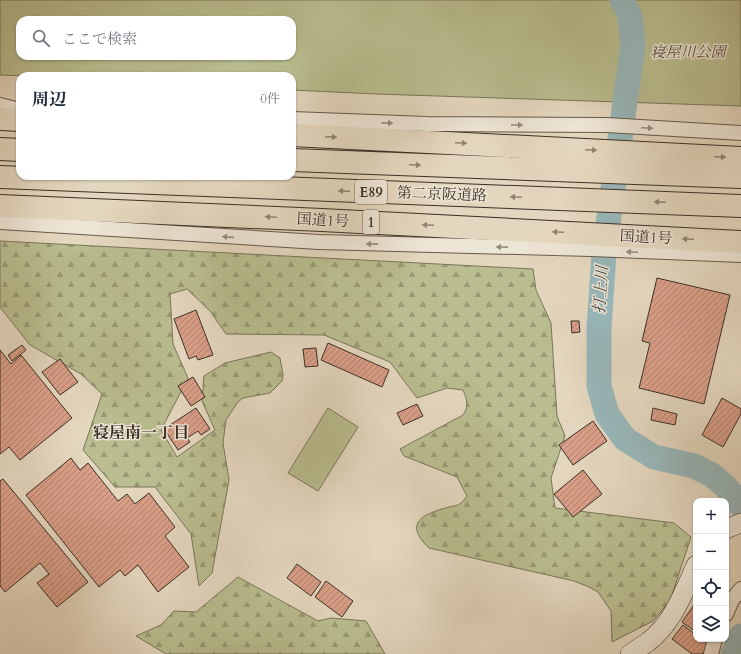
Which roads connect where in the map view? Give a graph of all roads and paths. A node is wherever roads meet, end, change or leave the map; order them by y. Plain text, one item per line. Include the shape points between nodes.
1 (296, 119) edge
2 (741, 133) edge
3 (296, 135) edge
4 (0, 149) edge
5 (16, 150) edge
6 (741, 158) edge
7 (296, 160) edge
8 (0, 177) edge
9 (741, 177) edge
10 (16, 178) edge
11 (77, 180) edge
12 (0, 206) edge
13 (741, 206) edge
14 (0, 222) edge
15 (741, 242) edge
16 (741, 255) edge
17 (694, 570) edge
18 (741, 589) edge
19 (729, 607) edge
20 (714, 642) edge
21 (630, 654) edge
22 (711, 654) edge

1 -> 2 street via 427,124 607,125
3 -> 6 highway
4 - 5 highway
7 -> 9 highway, 第二京阪道路 / E89
10 -> 8 highway, 第二京阪道路 / E89
13 -> 11 highway, 第二京阪道路 / E89
15 -> 12 highway, 国道1号 / 1 via 314,219
16 -> 14 street via 319,242
17 - 21 street via 677,607 664,625 649,641
18 - 19 street
20 - 22 street

